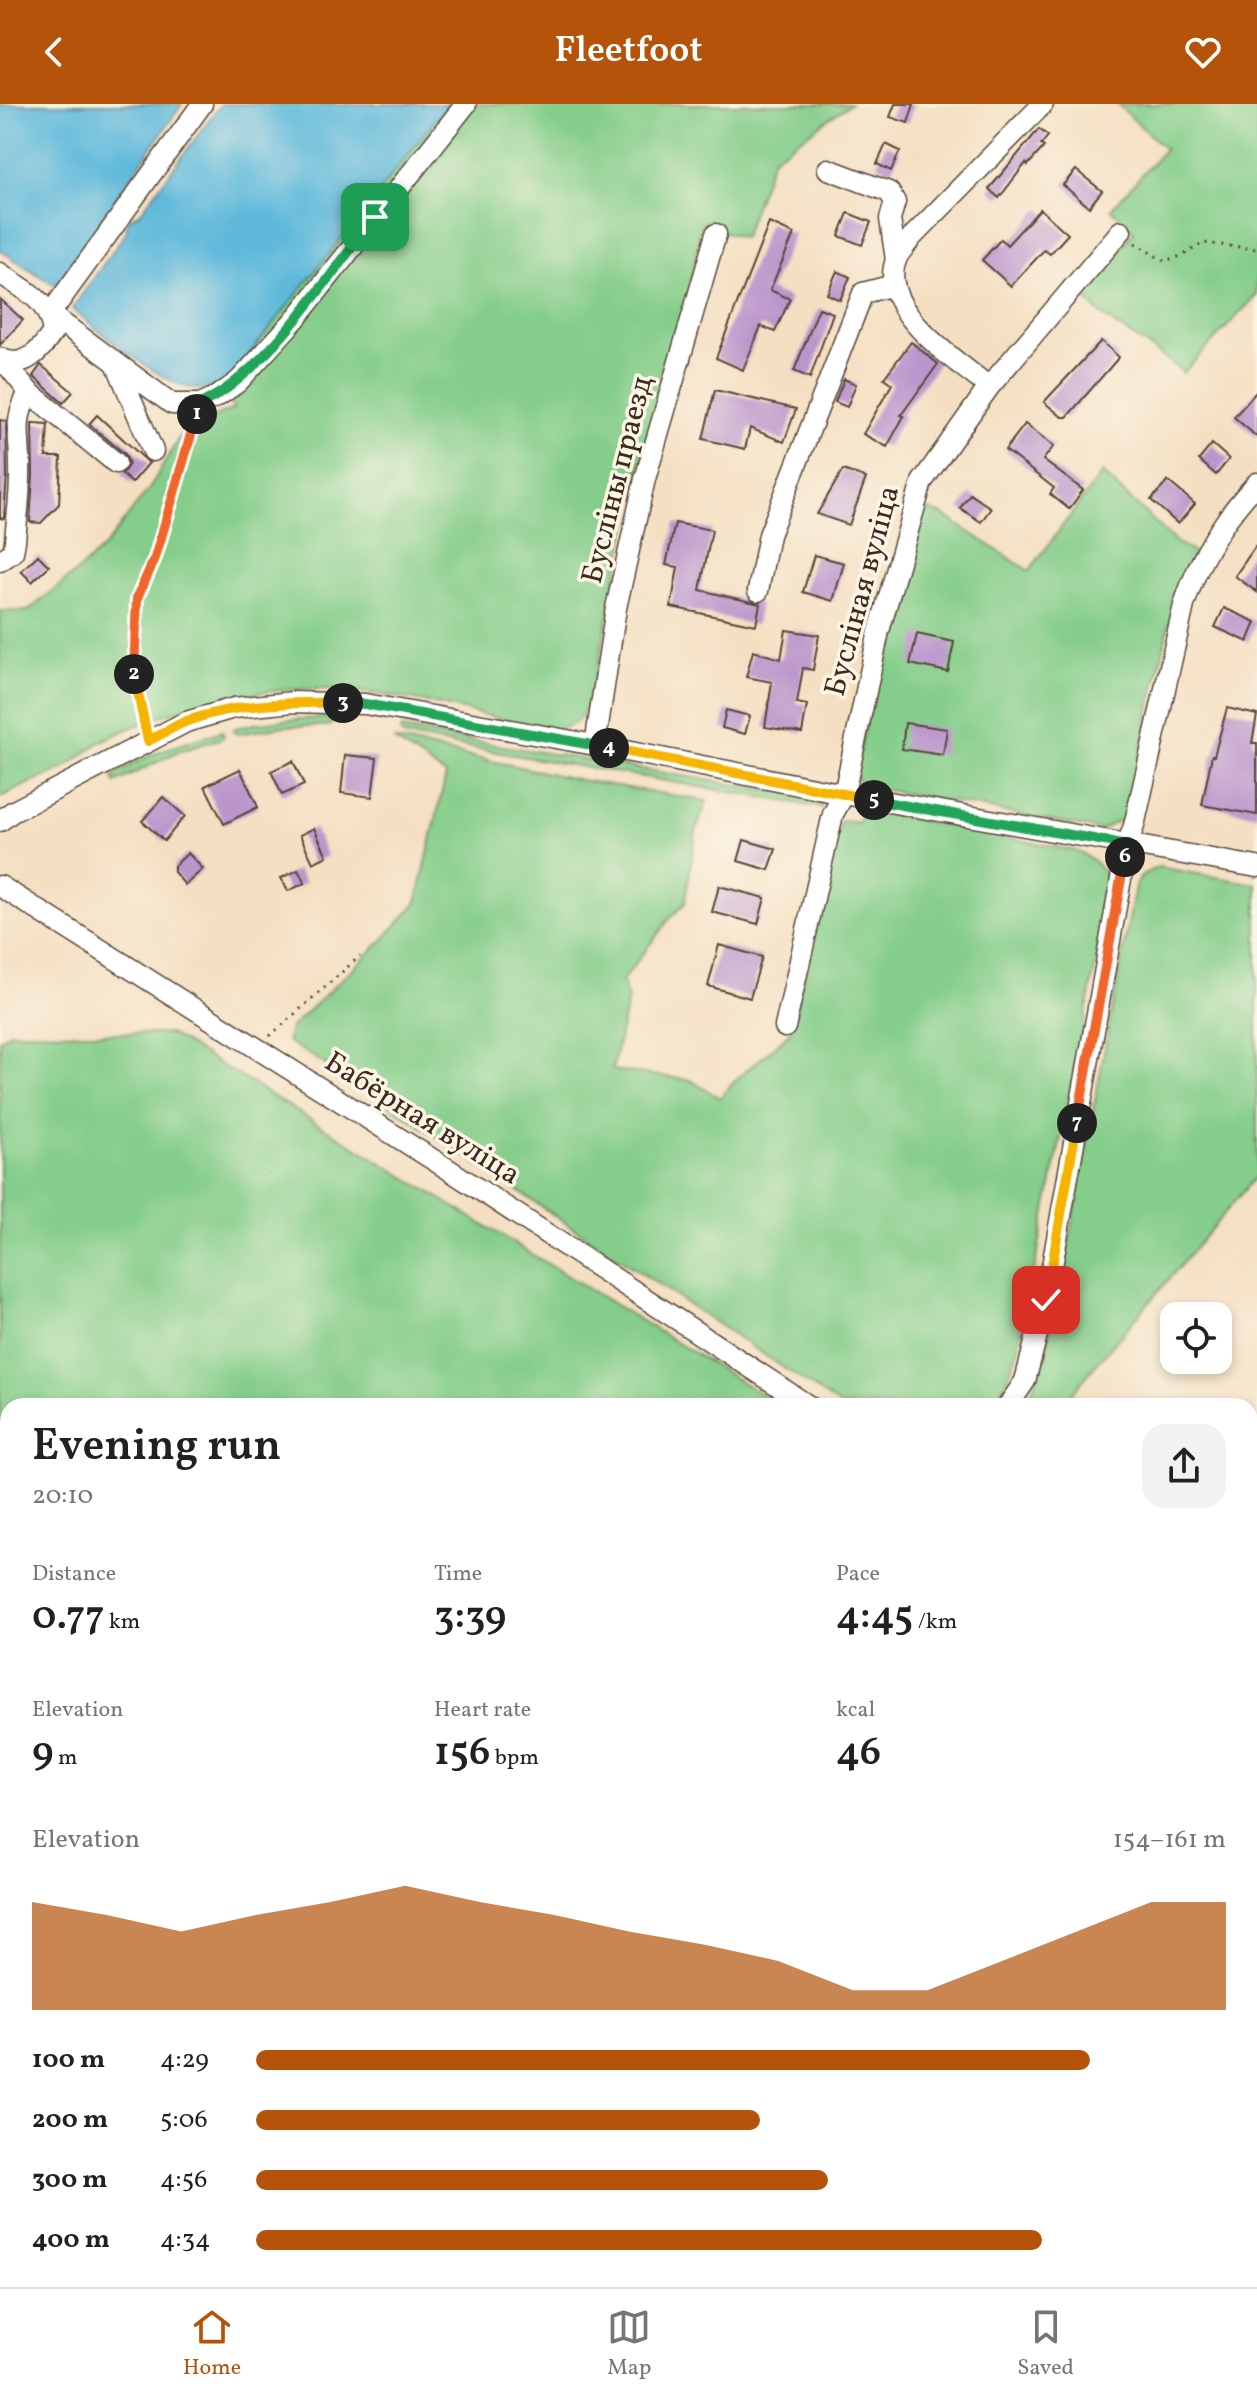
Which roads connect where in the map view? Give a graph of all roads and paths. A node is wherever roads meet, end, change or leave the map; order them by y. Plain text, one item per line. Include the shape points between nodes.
1 (202, 104) edge
2 (466, 104) edge
3 (1043, 104) edge
4 (828, 169) dead end
5 (1121, 231) joint
6 (716, 234) dead end
7 (1257, 249) edge
8 (896, 260) junction
9 (0, 273) edge
10 (894, 285) junction
11 (50, 314) junction
12 (1, 361) edge
13 (115, 362) junction
14 (989, 387) junction
15 (29, 392) junction
16 (200, 404) junction
17 (153, 451) dead end
18 (116, 463) dead end
19 (1257, 483) edge
20 (0, 561) edge
21 (758, 591) dead end
22 (148, 741) junction
23 (595, 745) junction
24 (844, 794) junction
25 (4, 810) edge
26 (1127, 845) junction
27 (1257, 867) edge
28 (0, 886) edge
29 (360, 956) dead end
30 (785, 1027) dead end
31 (255, 1049) junction
32 (797, 1398) edge
33 (1013, 1398) edge

1 - 11 street
2 - 16 street via 297,317 238,382
3 - 8 street via 910,239
4 - 8 street via 889,192 895,202 890,219
5 - 7 path via 1164,261 1203,243
5 - 14 street, Бусліная вуліца
6 - 23 street, Бусліны праезд via 645,479 616,608
8 - 10 street
9 - 11 street
10 - 14 street via 903,311
10 - 21 street via 863,293 769,535
11 - 12 street via 53,332 41,351 24,361
11 - 13 street
12 - 15 street
13 - 16 street via 172,404
13 - 17 street
14 - 24 street, Бусліная вуліца via 922,482 879,631
15 - 18 street
15 - 20 street via 20,409 17,438 21,463 15,541 13,552
16 - 22 path via 155,558 137,598 134,679
19 - 26 street via 1222,525 1193,577
22 - 23 street via 186,722 234,708 293,702 365,704
22 - 25 street
23 - 24 street
24 - 26 street
24 - 30 street, Бусліная вуліца via 833,814
26 - 27 street
26 - 33 street via 1046,1300 1025,1381
28 - 31 street, Бабёрная вуліца
29 - 31 path
31 - 32 street, Бабёрная вуліца

